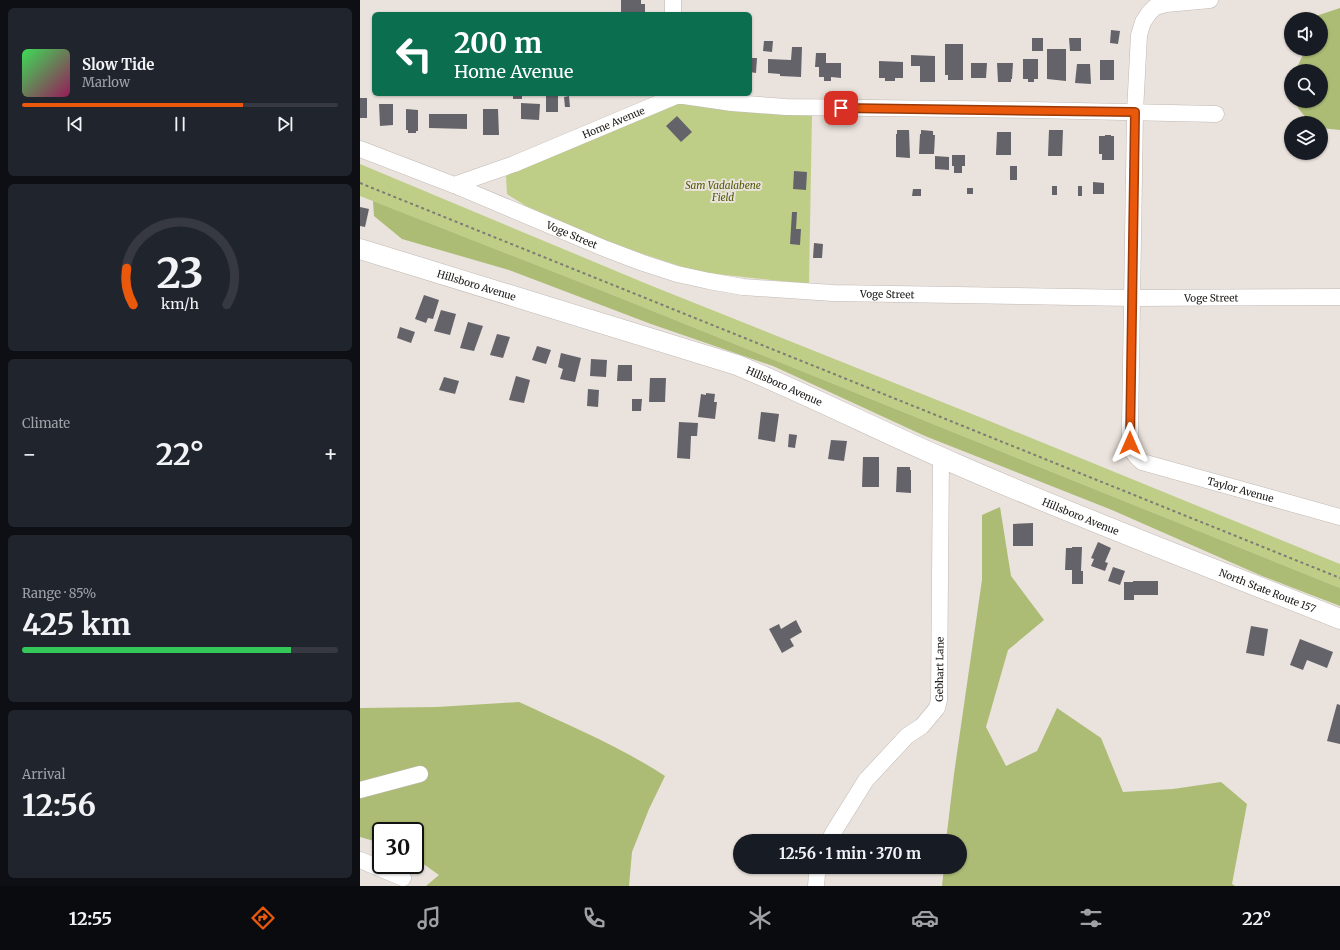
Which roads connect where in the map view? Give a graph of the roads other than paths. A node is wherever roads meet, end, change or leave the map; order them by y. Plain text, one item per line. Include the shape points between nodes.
1 (673, 0) edge
2 (1210, 0) edge
3 (672, 12) edge
4 (672, 96) edge
5 (1135, 112) junction
6 (1216, 114) dead end
7 (360, 149) edge
8 (454, 185) junction
9 (360, 249) edge
10 (1340, 297) edge
11 (1132, 298) junction
12 (941, 458) junction
13 (1340, 517) edge
14 (1195, 561) joint
15 (1340, 619) edge
16 (420, 774) dead end
17 (360, 790) edge
18 (834, 834) edge
19 (360, 860) edge
20 (817, 874) edge
21 (403, 878) dead end
22 (816, 886) edge

1 - 3 street
2 - 5 street via 1166,4 1156,7 1149,13 1139,35
4 - 5 street, Home Avenue via 786,107
4 - 8 street, Home Avenue via 514,164
5 - 6 street, Home Avenue
5 - 11 street
7 - 8 street
8 - 11 street, Voge Street via 612,252 670,272 709,281 750,287 833,293
9 - 12 main road, Hillsboro Avenue via 736,365
10 - 11 street, Voge Street
11 - 13 street, Taylor Avenue via 1132,454 1142,462
12 - 14 main road, Hillsboro Avenue
12 - 18 street, Gebhart Lane via 938,708 922,726 892,750 866,780
14 - 15 main road, North State Route 157
16 - 17 street
19 - 21 street
20 - 22 street

